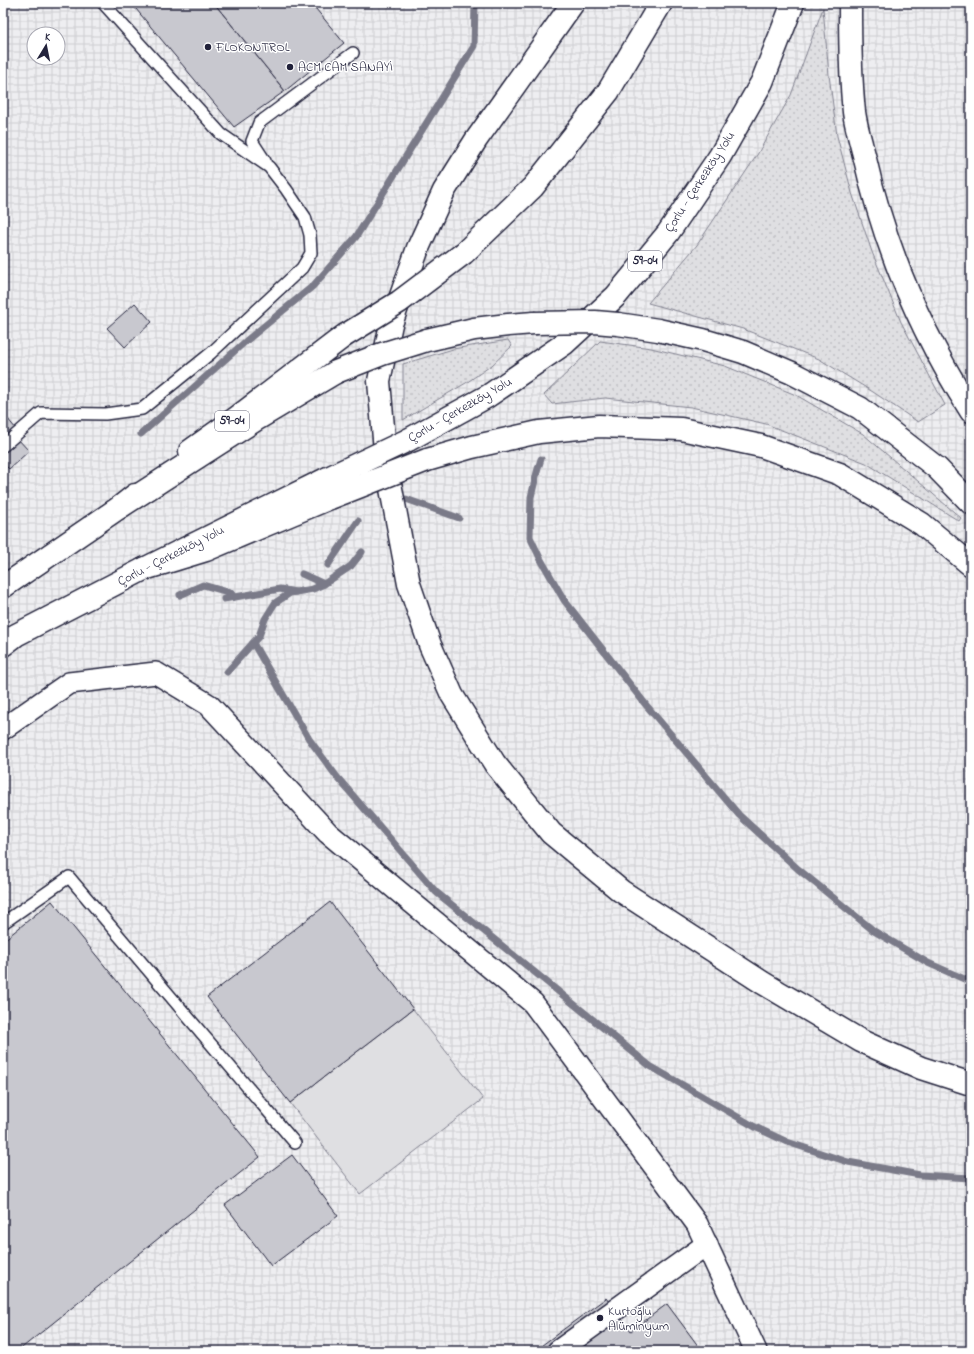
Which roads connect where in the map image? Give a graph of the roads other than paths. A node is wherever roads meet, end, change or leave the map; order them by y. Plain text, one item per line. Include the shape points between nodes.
1 (104, 3) edge
2 (573, 3) edge
3 (661, 3) edge
4 (793, 3) edge
5 (850, 3) edge
6 (353, 53) dead end
7 (269, 167) junction
8 (971, 411) edge
9 (3, 446) edge
10 (329, 488) junction
11 (971, 503) edge
12 (120, 507) junction
13 (971, 565) edge
14 (3, 587) edge
15 (3, 645) edge
16 (3, 729) edge
17 (3, 923) edge
18 (971, 1084) edge
19 (295, 1143) dead end
20 (707, 1244) junction
21 (558, 1351) edge
22 (756, 1351) edge

1 - 7 lane via 221,134
2 - 18 main road via 476,140 444,191 418,248 391,324 379,381 386,462 409,584 430,645 452,695 495,764 551,833 621,891 763,983 861,1041 921,1068
3 - 12 main road, 59-04, bridge via 608,92 538,181 464,253 399,302 344,336 199,444
4 - 10 main road, Çorlu - Çerkezköy Yolu / 59-04, bridge via 762,82 720,156 668,233 616,296 564,344 501,388
5 - 8 main road via 850,65 854,113 885,232 917,313 950,378
6 - 7 lane via 260,123 252,141
7 - 9 lane via 305,217 311,252 302,268 211,353 142,409 105,414 41,413
10 - 13 main road, bridge via 539,432 599,426 681,429 760,446 840,474 922,524
10 - 15 main road, Çorlu - Çerkezköy Yolu via 206,550 144,569 16,635
11 - 12 main road, bridge via 937,468 860,408 792,373 743,352 703,340 658,330 595,322 534,323 474,329 382,354 336,372 257,419
12 - 14 main road, 59-04
16 - 20 street via 69,683 156,673 209,705 328,833 533,1003 697,1224
17 - 19 lane via 69,877
20 - 21 street
20 - 22 street

